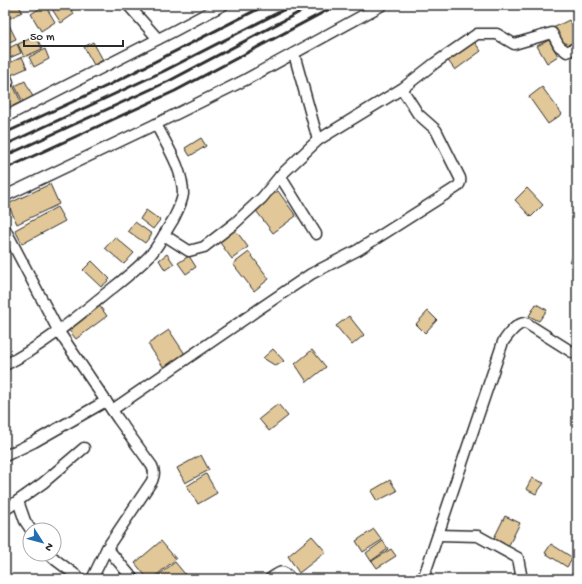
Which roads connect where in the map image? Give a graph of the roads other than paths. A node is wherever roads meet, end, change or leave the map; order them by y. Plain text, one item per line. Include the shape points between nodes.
1 (128, 5) edge
2 (223, 5) edge
3 (382, 5) edge
4 (158, 39) junction
5 (577, 47) edge
6 (294, 54) junction
7 (402, 89) junction
8 (5, 117) edge
9 (156, 124) junction
10 (318, 140) junction
11 (280, 176) junction
12 (5, 196) edge
13 (5, 229) edge
14 (316, 234) dead end
15 (164, 235) junction
16 (59, 332) junction
17 (577, 353) edge
18 (5, 365) edge
19 (106, 401) junction
20 (112, 410) junction
21 (84, 448) dead end
22 (5, 456) edge
23 (18, 501) junction
24 (5, 510) edge
25 (26, 522) edge
26 (438, 535) junction
27 (107, 548) junction
28 (58, 562) edge
29 (82, 579) edge
30 (92, 579) edge
31 (133, 579) edge
32 (270, 579) edge
33 (291, 579) edge
34 (423, 579) edge
35 (518, 579) edge

1 - 4 street
2 - 4 street
3 - 6 street
4 - 8 street
5 - 7 street via 568,52 559,46 552,33 514,44 497,34 477,34
6 - 9 street
6 - 10 street
7 - 10 street
7 - 20 street via 418,114 436,130 460,178 459,185 358,250 311,274
9 - 12 street
9 - 15 street via 177,165 182,182 183,196 179,208
10 - 11 street
11 - 14 street
11 - 15 street via 262,198 204,247 189,251
13 - 16 street
15 - 16 street via 140,265
16 - 18 street
16 - 19 street
17 - 26 street via 523,322 505,338
19 - 20 street
19 - 22 street
20 - 27 street via 155,472 152,481
21 - 23 street
23 - 24 street
23 - 25 street
26 - 34 street
26 - 35 street via 478,536 518,558 521,574
27 - 30 street
27 - 31 street
28 - 29 street
32 - 33 street via 284,572

